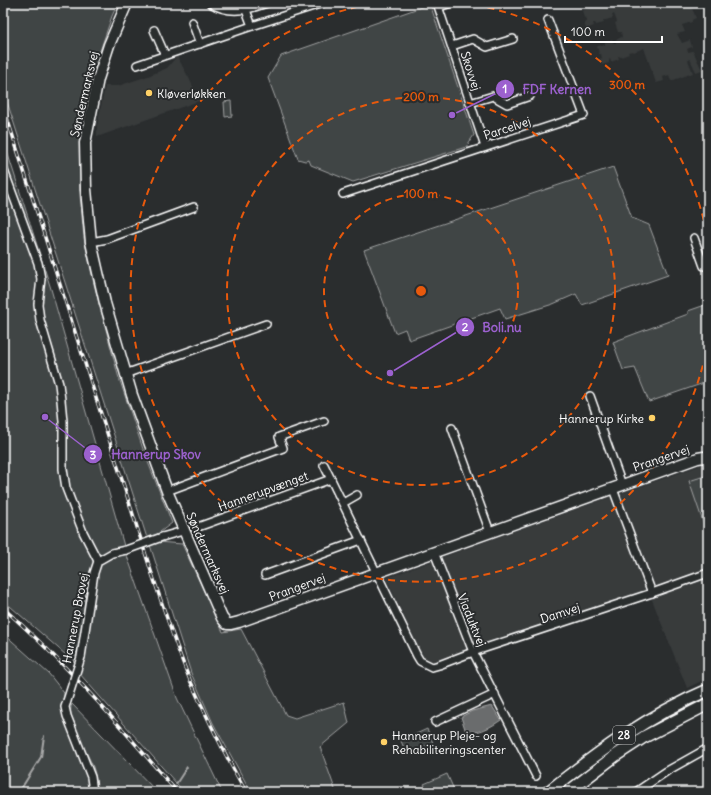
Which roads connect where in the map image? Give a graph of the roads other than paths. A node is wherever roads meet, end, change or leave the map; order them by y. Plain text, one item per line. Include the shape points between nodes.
1 (127, 3) edge
2 (210, 3) edge
3 (267, 3) edge
4 (323, 3) edge
5 (450, 3) edge
6 (438, 5) edge
7 (237, 7) edge
8 (246, 10) junction
9 (548, 20) dead end
10 (192, 22) dead end
11 (252, 26) junction
12 (154, 30) dead end
13 (513, 39) dead end
14 (200, 44) junction
15 (452, 46) junction
16 (165, 56) junction
17 (137, 65) dead end
18 (530, 96) dead end
19 (470, 103) junction
20 (485, 147) junction
21 (3, 168) edge
22 (343, 194) dead end
23 (194, 207) dead end
24 (694, 238) dead end
25 (91, 242) junction
26 (708, 264) edge
27 (266, 324) dead end
28 (125, 374) junction
29 (590, 396) dead end
30 (324, 421) dead end
31 (452, 428) dead end
32 (708, 459) edge
33 (324, 465) dead end
34 (331, 479) junction
35 (618, 487) junction
36 (166, 491) junction
37 (357, 495) dead end
38 (342, 503) junction
39 (204, 525) junction
40 (195, 528) dead end
41 (183, 531) junction
42 (490, 532) junction
43 (206, 533) dead end
44 (361, 540) junction
45 (434, 552) junction
46 (98, 561) junction
47 (376, 572) junction
48 (708, 573) edge
49 (265, 575) dead end
50 (652, 593) junction
51 (226, 624) joint
52 (474, 652) junction
53 (708, 690) edge
54 (495, 694) junction
55 (708, 704) edge
56 (435, 722) dead end
57 (708, 748) edge
58 (536, 776) dead end
59 (93, 792) edge
60 (548, 792) edge
61 (568, 792) edge
62 (636, 792) edge

1 - 25 street, Søndermarksvej via 98,79 85,143
2 - 7 street via 228,10
3 - 8 street
4 - 11 street
5 - 6 street, Skovvej
6 - 15 street, Skovvej
7 - 8 street
8 - 11 street
9 - 20 street, Parcelvej via 584,115
10 - 14 street
11 - 14 street
12 - 16 street
13 - 15 street, Skovvej via 487,47 473,39
14 - 16 street
15 - 19 street, Skovvej
16 - 17 street
18 - 19 street, Skovvej via 507,104 493,96
19 - 20 street, Skovvej
20 - 22 street, Parcelvej
21 - 46 street, Hannerup Brovej via 38,264 41,279 39,319 59,384 66,488 83,532
23 - 25 street via 107,239
24 - 26 street via 704,266
25 - 28 street, Søndermarksvej
27 - 28 street
28 - 36 street, Søndermarksvej
29 - 35 street, Prangervej
30 - 36 street via 279,437 283,448
31 - 42 street
32 - 35 street, Prangervej via 698,458
33 - 34 street
34 - 38 street
34 - 39 street, Hannerupvænget
35 - 42 street, Prangervej
35 - 50 street
36 - 41 street, Søndermarksvej
37 - 38 street
38 - 44 street
39 - 40 street, Hannerupvænget
39 - 43 street
41 - 46 street, Hannerup Brovej, bridge via 112,553
41 - 51 street, Søndermarksvej
42 - 45 street, Prangervej
44 - 47 street
44 - 49 street
45 - 47 street, Prangervej
45 - 52 street, Viaduktvej
46 - 59 street, Hannerup Brovej, bridge via 81,656 65,707 91,777
47 - 51 street, Prangervej via 239,622
47 - 52 street via 420,661 432,666 439,665
48 - 50 street, Damvej
50 - 52 street, Damvej
52 - 54 street, Viaduktvej
53 - 60 main road, 28 via 637,727
54 - 56 street
54 - 58 street, Viaduktvej
55 - 61 main road, 28 via 644,737
57 - 62 street via 667,770

